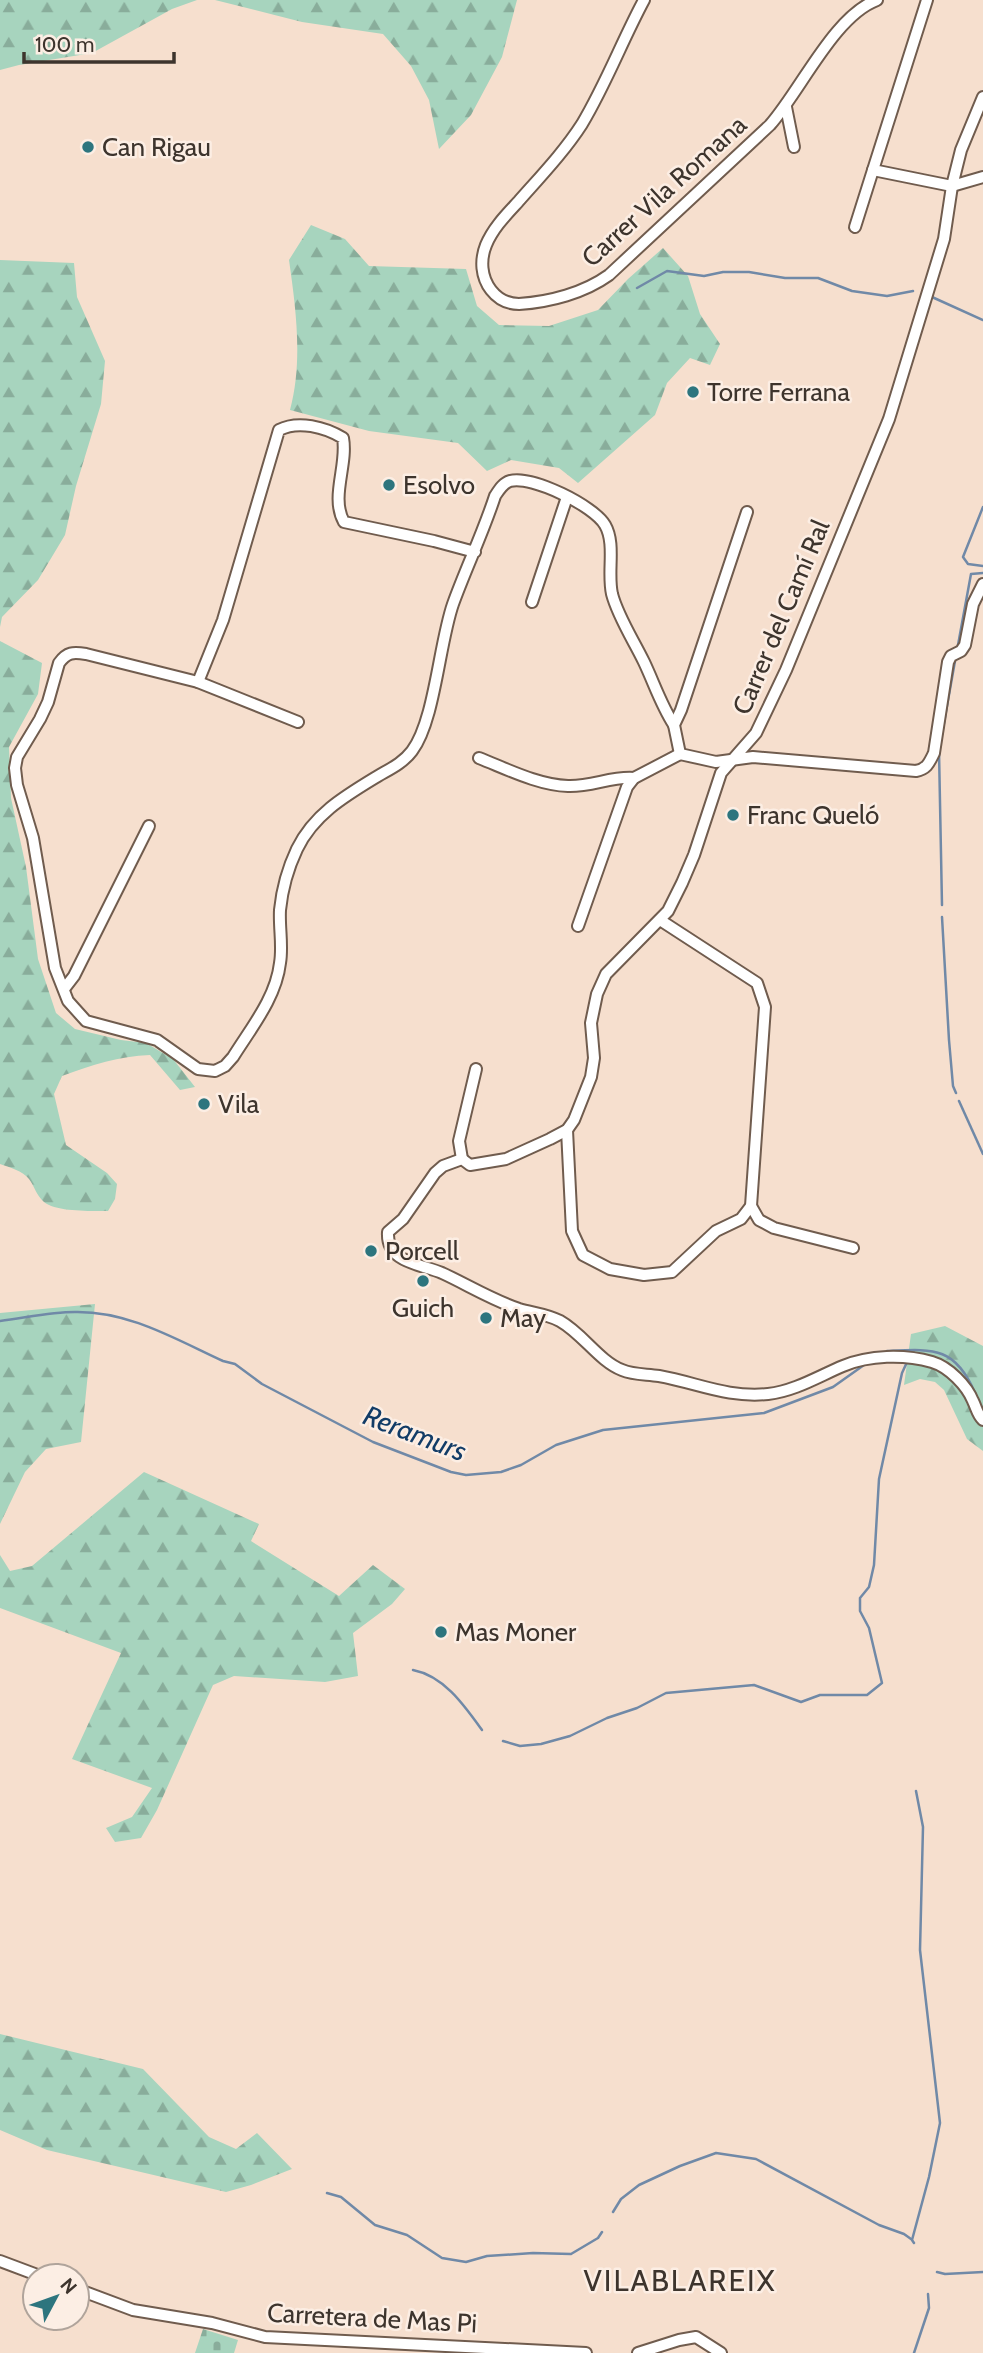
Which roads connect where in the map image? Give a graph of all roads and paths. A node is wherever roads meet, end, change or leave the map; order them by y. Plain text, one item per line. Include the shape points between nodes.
1 (644, 0) edge
2 (877, 0) edge
3 (927, 0) edge
4 (983, 97) edge
5 (786, 107) junction
6 (794, 147) dead end
7 (873, 170) junction
8 (983, 177) edge
9 (952, 186) junction
10 (855, 227) dead end
11 (566, 496) junction
12 (747, 512) dead end
13 (475, 552) junction
14 (983, 584) edge
15 (532, 602) dead end
16 (198, 682) junction
17 (298, 722) dead end
18 (674, 725) junction
19 (680, 754) junction
20 (479, 758) dead end
21 (732, 759) junction
22 (634, 778) junction
23 (149, 826) dead end
24 (660, 920) junction
25 (578, 926) dead end
26 (64, 989) junction
27 (476, 1069) dead end
28 (567, 1130) junction
29 (462, 1158) junction
30 (751, 1206) junction
31 (853, 1248) dead end
32 (983, 1420) edge
33 (0, 2261) edge
34 (21, 2269) edge
35 (91, 2295) edge
36 (586, 2353) edge
37 (638, 2353) edge
38 (721, 2353) edge

1 - 5 street, Carrer Vila Romana via 596,102 491,234 483,274 496,296 516,304 594,286
2 - 5 street, Carrer Vila Romana via 858,10 835,34
3 - 7 street
4 - 9 street, Carrer del Camí Ral
5 - 6 street, Carrer Vila Romana
7 - 9 street
7 - 10 street
8 - 9 street
9 - 21 street, Carrer del Camí Ral via 944,239 889,419 757,733
11 - 13 street via 523,481 509,481 495,496
11 - 15 street
11 - 18 street via 603,521 609,533 612,596
12 - 18 street
13 - 16 street via 344,522 339,513 343,438 292,424 279,430 223,620
13 - 26 street via 453,603 427,717 414,749 315,820 297,850 283,888 281,963 276,983 225,1066 215,1071 198,1069 157,1040 86,1021 68,1001
14 - 21 street via 973,604 965,645 948,662 933,753 923,769
16 - 17 street
16 - 26 street via 69,653 59,663 40,719 17,757 17,785 33,838 55,968
18 - 19 street
19 - 21 street via 716,762
19 - 22 street
20 - 22 street via 569,786
21 - 24 street, Carrer del Camí Ral via 721,773 682,883
22 - 25 street
23 - 26 street
24 - 28 street, Carrer del Camí Ral via 612,967 597,994 591,1023 591,1077
24 - 30 street via 757,983 765,1007
27 - 29 street via 459,1141
28 - 29 street via 506,1159 470,1166
28 - 30 street via 572,1231 583,1255 610,1269 644,1275 672,1272 716,1231 741,1219
29 - 32 street via 435,1173 404,1219 388,1232 392,1250 510,1305 560,1321 620,1369 749,1395 797,1387 876,1357 933,1362 968,1391
30 - 31 street via 759,1220 774,1228
33 - 34 street
35 - 36 street, Carretera de Mas Pi via 133,2310 265,2337
37 - 38 street via 696,2337

